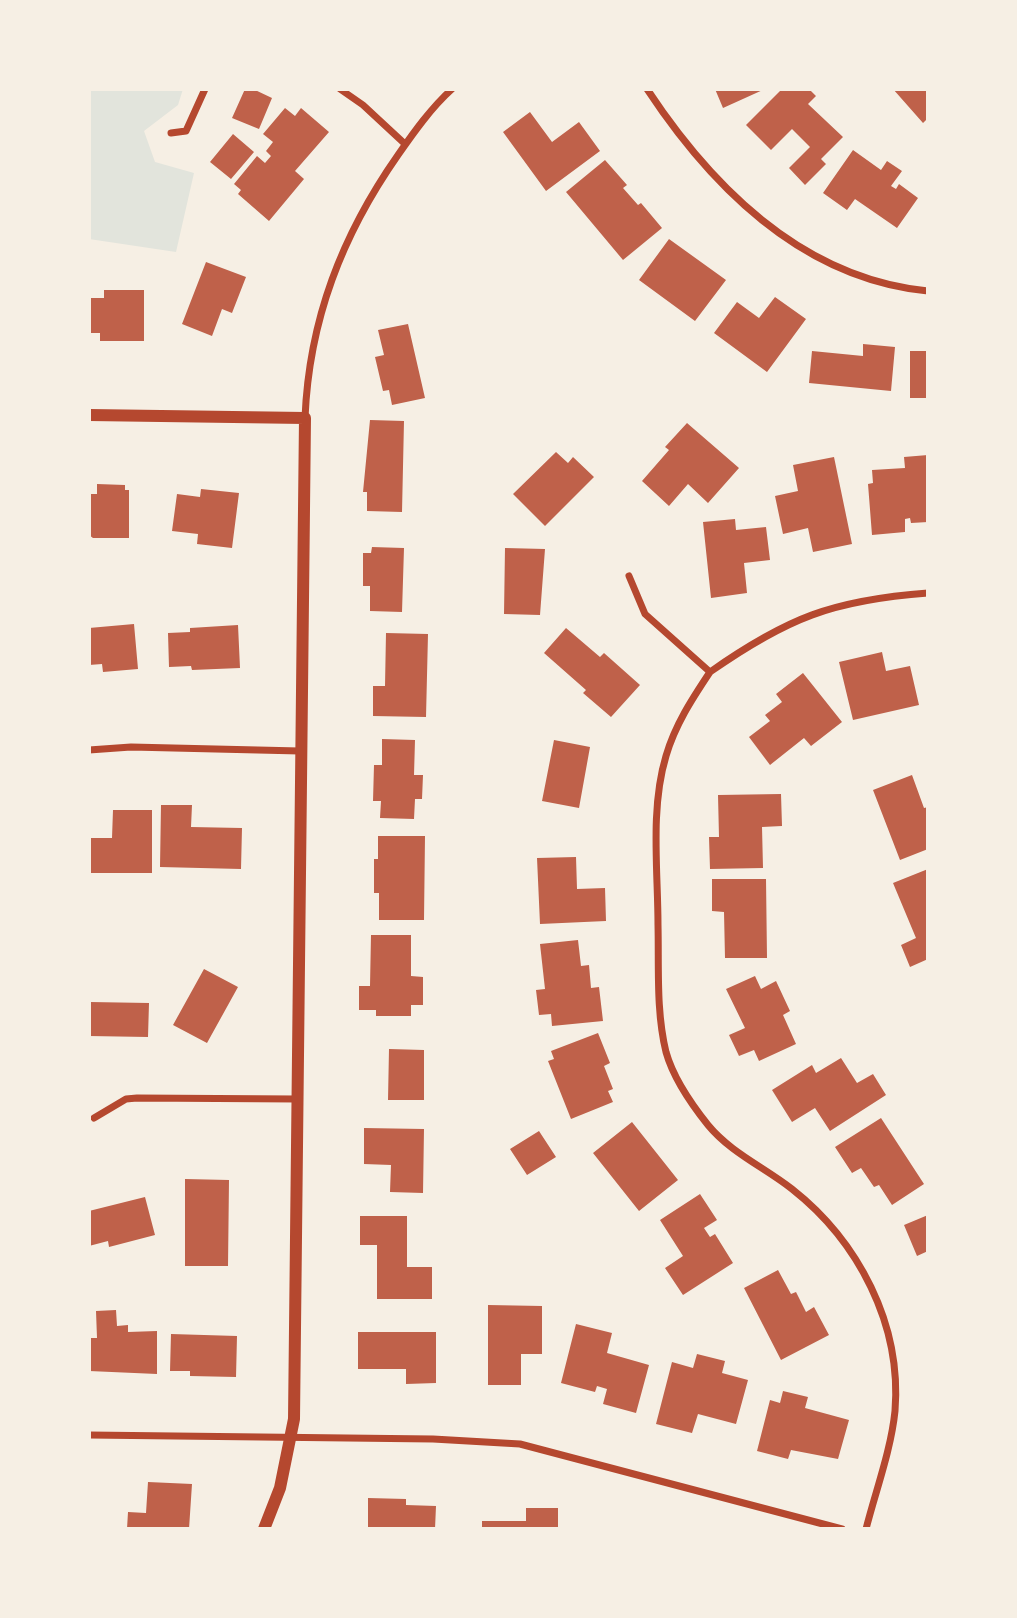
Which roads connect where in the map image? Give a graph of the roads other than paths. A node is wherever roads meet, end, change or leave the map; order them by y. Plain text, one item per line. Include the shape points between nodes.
1 (205, 89) edge
2 (340, 89) edge
3 (452, 89) edge
4 (647, 89) edge
5 (171, 133) dead end
6 (405, 145) junction
7 (928, 291) edge
8 (89, 415) edge
9 (305, 418) junction
10 (629, 576) dead end
11 (928, 593) edge
12 (710, 672) junction
13 (89, 750) edge
14 (300, 751) junction
15 (297, 1100) junction
16 (94, 1118) dead end
17 (89, 1435) edge
18 (292, 1437) junction
19 (264, 1529) edge
20 (842, 1529) edge
21 (866, 1529) edge

1 - 5 street via 186,131
2 - 6 street
3 - 6 street
4 - 7 street via 703,162 788,240 856,277
6 - 9 street via 346,240 321,307 307,373
8 - 9 street
9 - 14 street
10 - 12 street via 645,614
11 - 12 street via 873,597 813,612 754,641
12 - 21 street via 681,716 665,758 659,807 660,1012 666,1054 684,1091 709,1126 746,1160 792,1188 831,1225 856,1256 877,1301 889,1340 895,1410
13 - 14 street
14 - 15 street
15 - 16 street via 137,1098 126,1099
15 - 18 street
17 - 18 street
18 - 19 street via 281,1488
18 - 20 street via 520,1444

